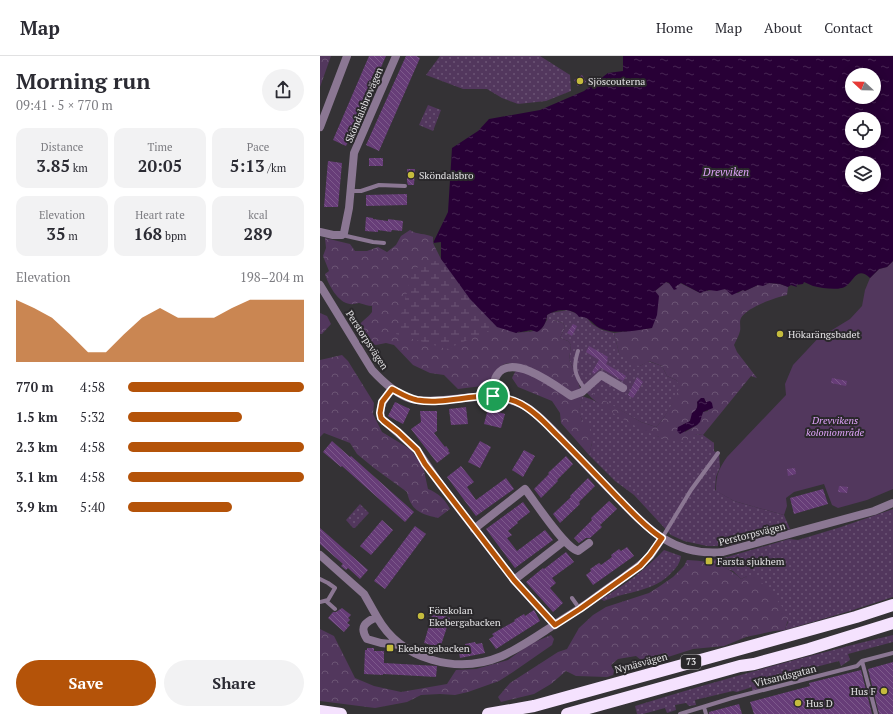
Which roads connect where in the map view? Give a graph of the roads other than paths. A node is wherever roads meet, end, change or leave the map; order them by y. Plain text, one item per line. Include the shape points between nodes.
1 (346, 56) edge
2 (396, 56) edge
3 (320, 127) edge
4 (405, 186) dead end
5 (351, 191) junction
6 (320, 232) edge
7 (342, 235) junction
8 (384, 243) dead end
9 (320, 285) edge
10 (578, 351) dead end
11 (623, 388) dead end
12 (392, 389) junction
13 (585, 389) junction
14 (493, 396) junction
15 (718, 453) dead end
16 (893, 504) edge
17 (474, 528) junction
18 (662, 538) junction
19 (564, 541) junction
20 (590, 543) dead end
21 (320, 555) edge
22 (320, 579) edge
23 (514, 580) junction
24 (572, 598) dead end
25 (326, 601) junction
26 (320, 602) edge
27 (893, 605) edge
28 (334, 609) dead end
29 (580, 609) junction
30 (377, 617) junction
31 (893, 623) edge
32 (555, 625) junction
33 (893, 629) edge
34 (400, 645) junction
35 (809, 649) junction
36 (893, 652) edge
37 (862, 661) junction
38 (704, 707) junction
39 (320, 711) edge
40 (341, 714) edge
41 (488, 714) edge
42 (567, 714) edge
43 (680, 714) edge
44 (706, 714) edge
45 (876, 714) edge

1 - 3 street
2 - 5 street, Sköndalsbrovägen via 354,153
4 - 5 lane via 380,185 361,191
5 - 7 street, Sköndalsbrovägen
6 - 7 street
7 - 8 lane
9 - 12 street, Perstorpsvägen via 370,367
10 - 13 lane via 576,376
11 - 13 street via 601,375
12 - 14 street, Perstorpsvägen via 410,398 427,401
12 - 17 street via 382,402 381,418 417,450
13 - 14 street via 571,396 534,373 511,366 498,373 493,384
14 - 18 street, Perstorpsvägen via 521,404 542,419 639,520
15 - 18 lane via 691,490
16 - 18 street, Perstorpsvägen via 724,552 701,552
17 - 19 street via 525,489
17 - 23 street
18 - 29 street via 640,566
19 - 20 street via 578,551
19 - 23 street
21 - 30 street via 364,594
22 - 25 lane via 335,588
23 - 32 street
24 - 29 lane
25 - 26 lane
25 - 28 lane
27 - 41 highway, Nynäsvägen / 73 via 534,706
29 - 32 street
30 - 34 street
30 - 34 street via 366,622 363,628 367,639
31 - 35 highway, 73
32 - 34 street via 502,656 466,664 431,660
33 - 35 highway via 831,646
35 - 42 highway, 73
36 - 37 lane, Vitsandsgatan
37 - 38 lane, Vitsandsgatan via 857,666
37 - 45 lane
38 - 43 lane, Vitsandsgatan
38 - 44 lane
39 - 40 highway

